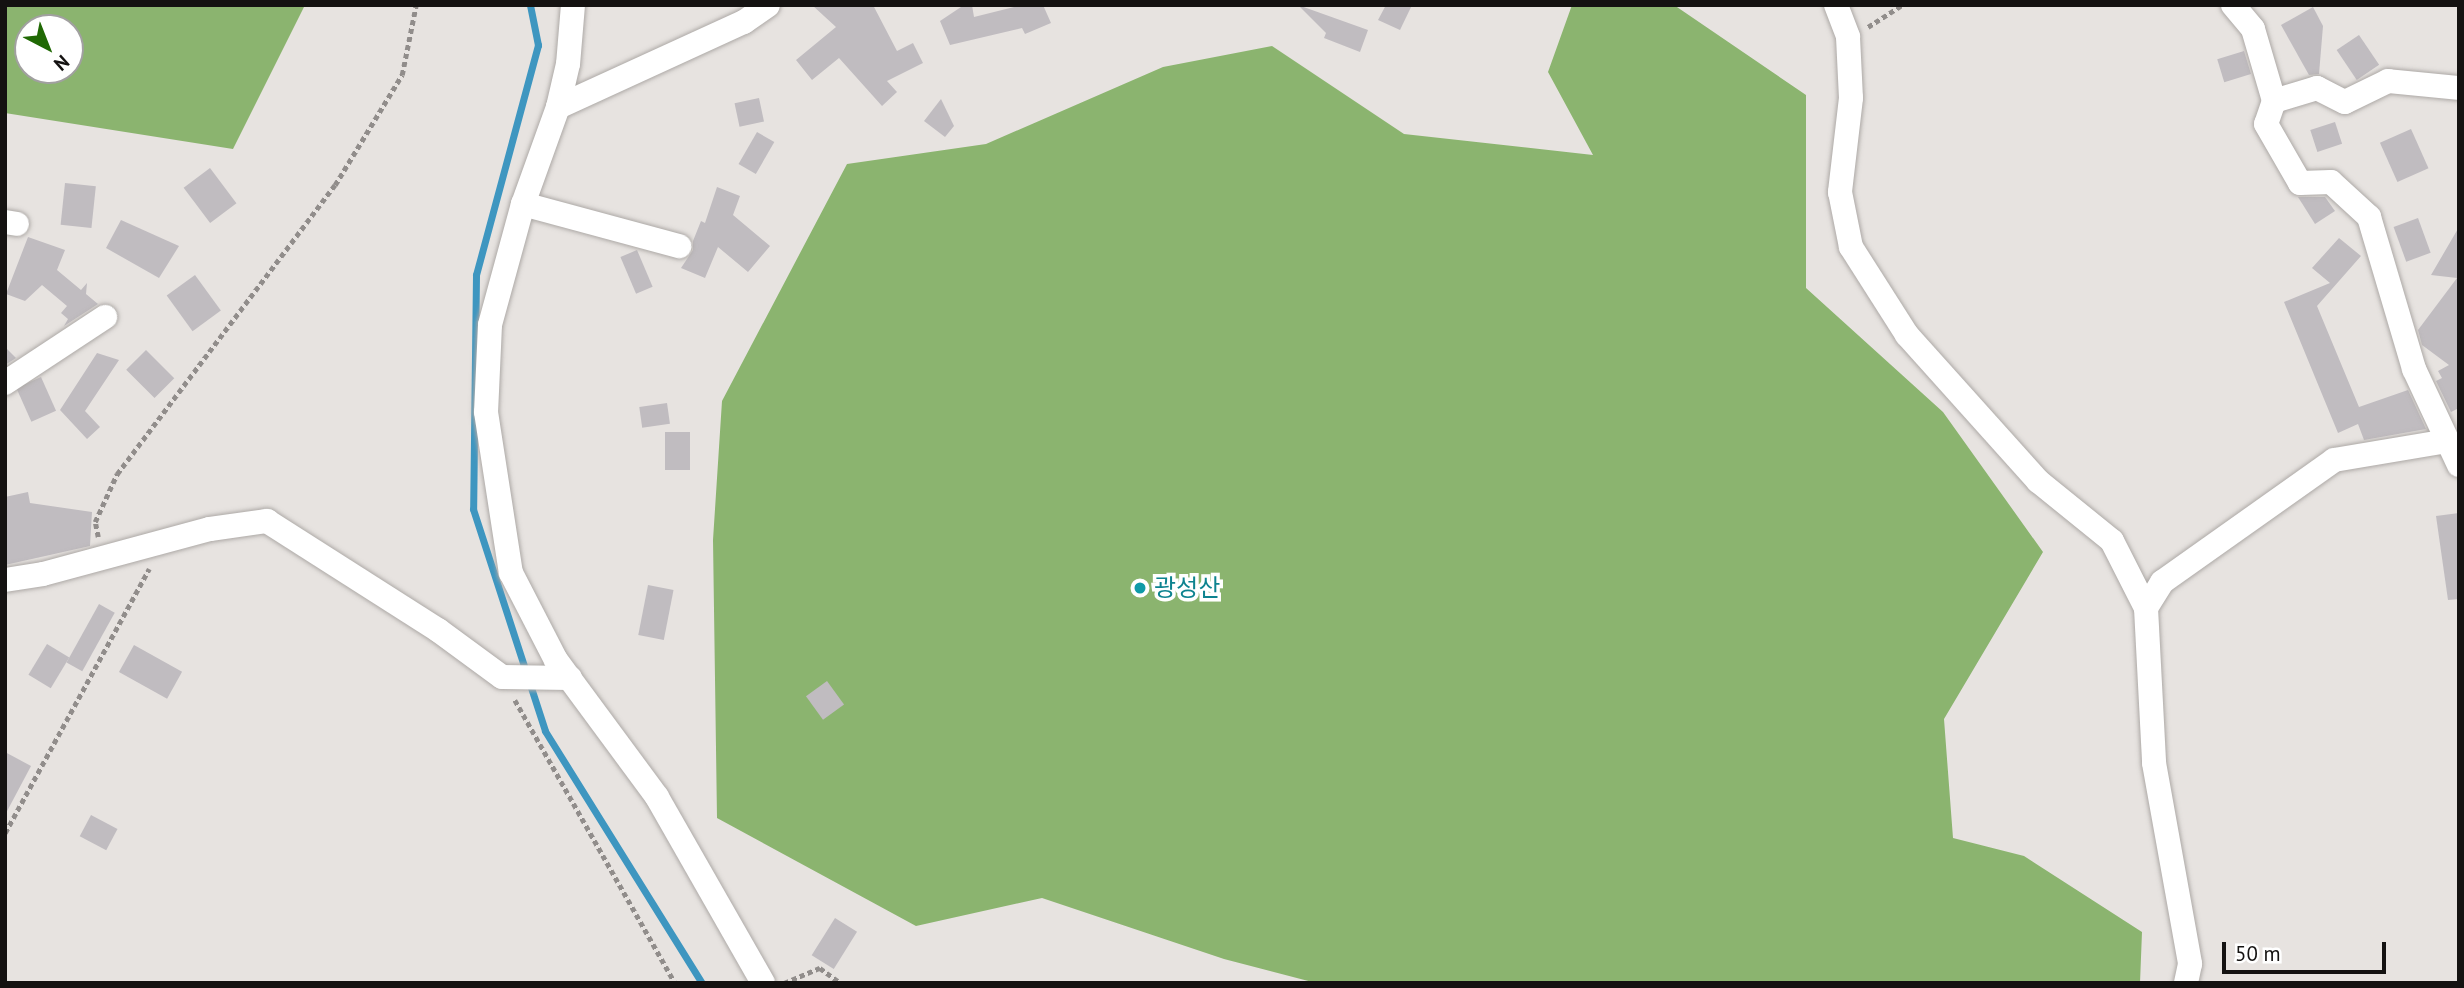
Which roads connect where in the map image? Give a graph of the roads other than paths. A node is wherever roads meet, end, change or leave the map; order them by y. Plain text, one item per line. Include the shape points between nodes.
1 (573, 5) edge
2 (768, 5) edge
3 (1836, 5) edge
4 (2232, 5) edge
5 (2459, 88) edge
6 (2274, 100) junction
7 (558, 107) junction
8 (523, 204) junction
9 (679, 246) dead end
10 (105, 317) dead end
11 (5, 383) edge
12 (2447, 440) junction
13 (2459, 465) edge
14 (5, 580) edge
15 (2146, 607) junction
16 (570, 678) junction
17 (763, 983) edge
18 (2186, 983) edge

1 - 7 street via 568,64
2 - 7 street via 744,22
3 - 15 street via 1849,37 1851,98 1840,192 1851,247 1916,346 2038,481 2112,541
4 - 6 street via 2253,29
5 - 6 street via 2388,81 2345,102 2317,88
6 - 12 street via 2266,124 2300,183 2331,182 2369,217 2414,369
7 - 8 street
8 - 9 street
8 - 16 street via 490,324 486,412 511,573
10 - 11 street
12 - 13 street
12 - 15 street via 2334,460 2162,582
14 - 16 street via 210,529 267,521 438,630 502,677
15 - 18 street via 2154,762 2190,964
16 - 17 street via 657,797

